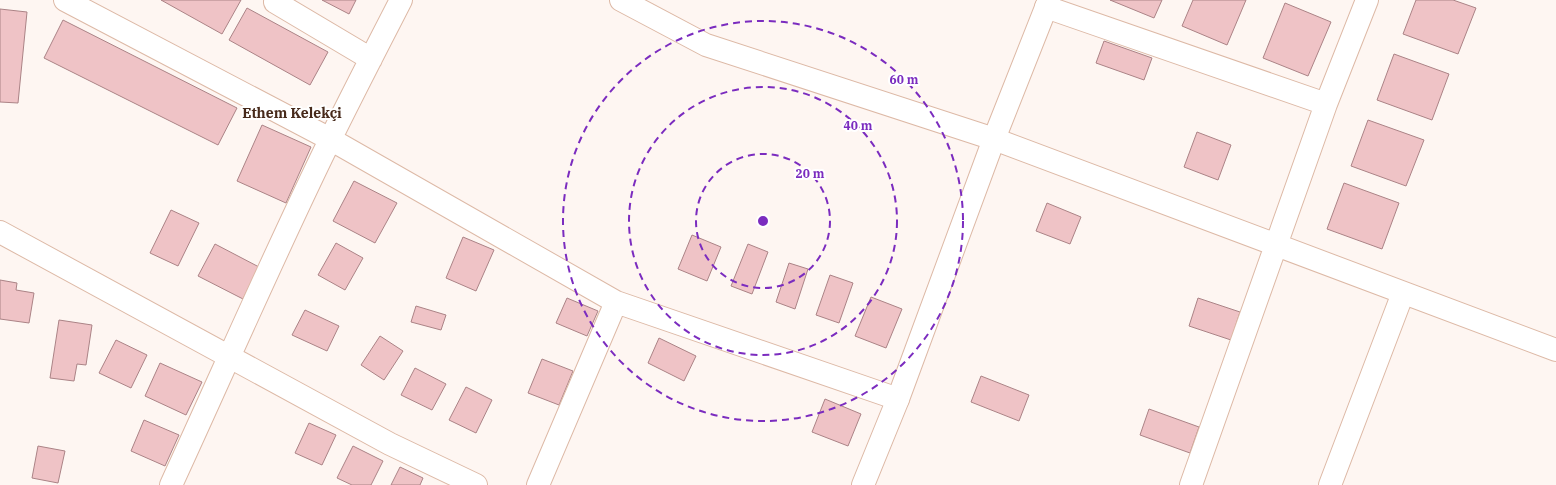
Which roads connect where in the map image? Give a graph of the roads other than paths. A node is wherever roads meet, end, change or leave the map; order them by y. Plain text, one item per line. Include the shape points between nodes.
1 (64, 0) edge
2 (276, 0) edge
3 (401, 0) edge
4 (621, 0) edge
5 (1367, 0) edge
6 (1048, 3) edge
7 (371, 59) junction
8 (1326, 104) junction
9 (330, 139) junction
10 (994, 139) junction
11 (0, 232) edge
12 (1277, 244) junction
13 (1403, 293) junction
14 (616, 302) junction
15 (1556, 350) edge
16 (229, 358) junction
17 (898, 399) junction
18 (170, 485) edge
19 (476, 485) edge
20 (538, 485) edge
21 (863, 485) edge
22 (1191, 485) edge
23 (1330, 485) edge

1 - 9 street
2 - 7 street via 275,2
3 - 7 street
4 - 10 street via 706,45
5 - 8 street
6 - 8 street
6 - 10 street
7 - 9 street
8 - 12 street
9 - 14 street
9 - 16 street
10 - 12 street
10 - 17 street
11 - 16 street
12 - 13 street
12 - 22 street
13 - 15 street
13 - 23 street
14 - 17 street
14 - 20 street
16 - 18 street
16 - 19 street via 390,444
17 - 21 street

